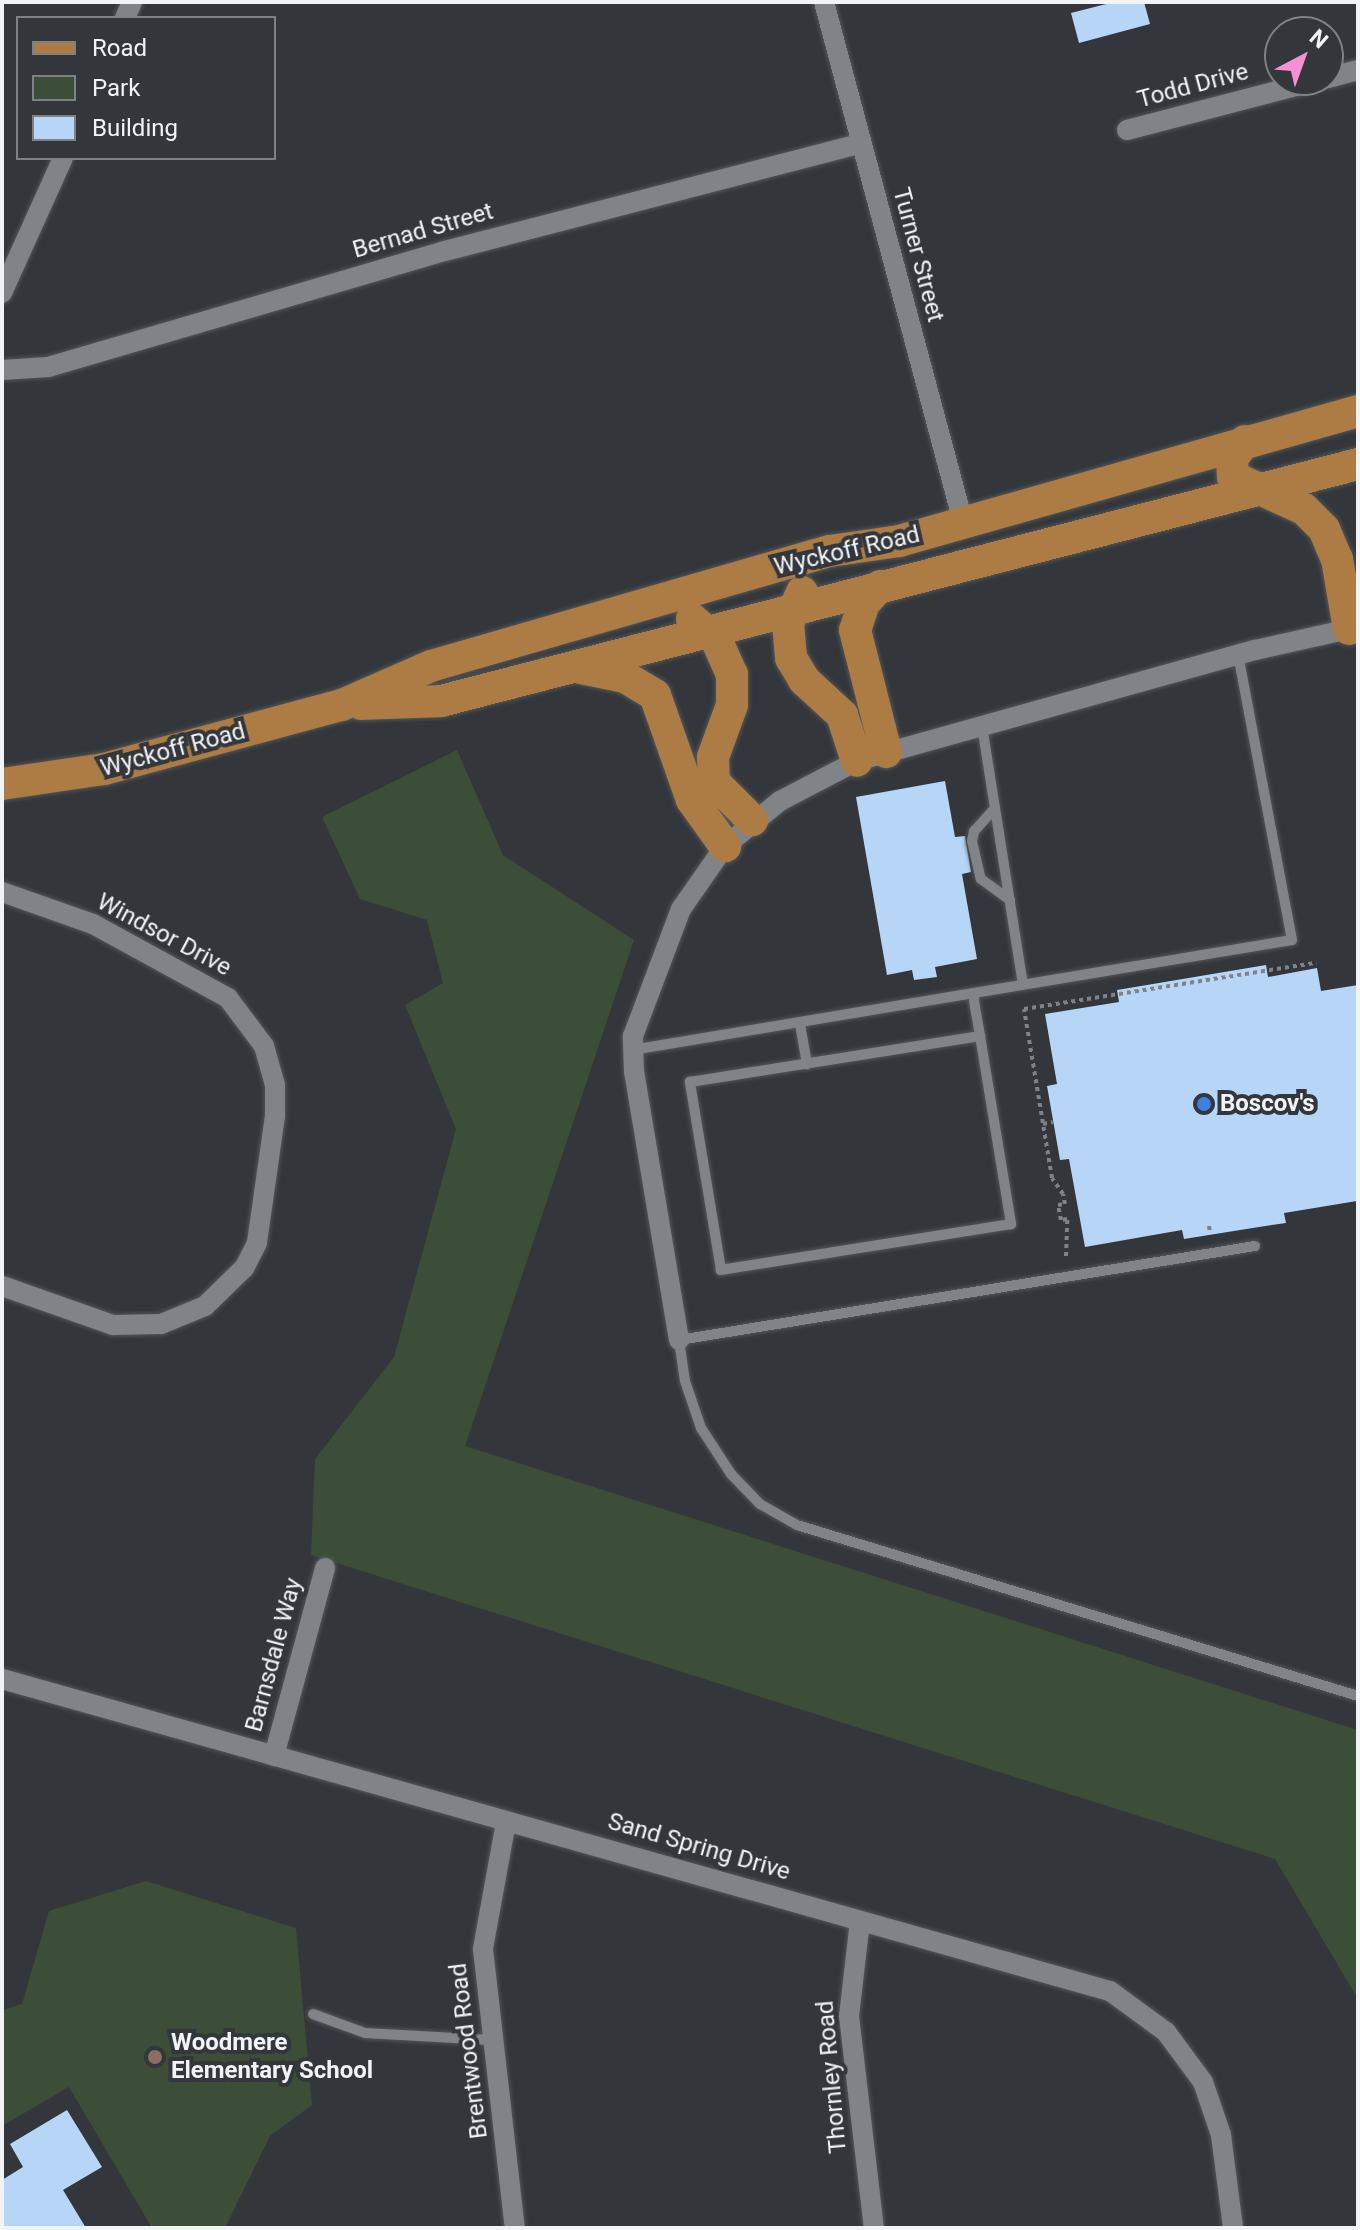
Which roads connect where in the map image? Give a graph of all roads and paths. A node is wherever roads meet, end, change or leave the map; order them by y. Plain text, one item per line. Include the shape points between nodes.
1 (824, 2) edge
2 (1264, 94) edge
3 (1127, 130) dead end
4 (859, 144) junction
5 (62, 160) edge
6 (2, 293) edge
7 (2, 370) edge
8 (1358, 411) edge
9 (1325, 420) junction
10 (1358, 436) edge
11 (1245, 441) junction
12 (1358, 464) edge
13 (1256, 491) junction
14 (963, 522) junction
15 (899, 541) junction
16 (880, 586) junction
17 (652, 603) junction
18 (793, 607) junction
19 (1354, 628) edge
20 (707, 629) junction
21 (1238, 655) junction
22 (574, 667) junction
23 (342, 705) junction
24 (982, 726) junction
25 (872, 757) junction
26 (2, 784) edge
27 (995, 808) junction
28 (752, 820) junction
29 (725, 846) junction
30 (2, 892) edge
31 (1010, 900) junction
32 (1316, 963) dead end
33 (1194, 982) junction
34 (1023, 985) junction
35 (1195, 989) dead end
36 (973, 993) junction
37 (800, 1024) junction
38 (980, 1036) junction
39 (632, 1050) junction
40 (807, 1064) junction
41 (1053, 1122) dead end
42 (1043, 1124) junction
43 (1209, 1226) dead end
44 (1210, 1233) dead end
45 (1255, 1246) dead end
46 (1066, 1256) dead end
47 (2, 1286) edge
48 (679, 1340) junction
49 (325, 1568) dead end
50 (2, 1679) edge
51 (1358, 1696) edge
52 (274, 1756) junction
53 (506, 1822) junction
54 (860, 1921) junction
55 (313, 2014) dead end
56 (491, 2040) junction
57 (515, 2228) edge
58 (874, 2228) edge
59 (1233, 2228) edge

1 - 4 street, Turner Street
2 - 3 street, Todd Drive
4 - 7 street, Bernad Street via 445,251 48,367
4 - 14 street, Turner Street
5 - 6 street
8 - 9 main road, Wyckoff Road
9 - 10 main road
9 - 11 main road, Wyckoff Road
11 - 13 main road via 1232,458 1232,473
11 - 14 main road, Wyckoff Road
12 - 13 main road, Wyckoff Road
13 - 16 main road, Wyckoff Road
13 - 19 main road via 1304,509 1324,529
14 - 15 main road, Wyckoff Road
15 - 17 main road, Wyckoff Road via 830,551
15 - 18 main road via 819,575
16 - 18 main road, Wyckoff Road
16 - 25 main road via 864,603 855,630
17 - 20 main road
17 - 23 main road, Wyckoff Road via 431,666
18 - 20 main road, Wyckoff Road
18 - 25 main road via 787,633 793,664 842,715
19 - 21 street
20 - 22 main road, Wyckoff Road
20 - 28 main road via 727,658 733,682 732,705 715,746 714,782
21 - 24 street
21 - 34 lane via 1292,940
22 - 23 main road, Wyckoff Road via 441,701
22 - 29 main road via 625,677 655,695 692,800
23 - 26 main road, Wyckoff Road via 104,769
24 - 25 street
24 - 27 lane
25 - 28 street via 817,779
27 - 31 lane
27 - 31 lane via 974,831 972,841 981,879
28 - 29 street
29 - 39 street via 699,878 672,929 637,1016
30 - 47 street, Windsor Drive via 93,924 228,998 264,1046 275,1085 257,1243 244,1268 205,1306 161,1324 113,1325
31 - 34 lane
32 - 33 path
33 - 35 path
33 - 42 path via 1024,1009
34 - 36 lane
36 - 37 lane
36 - 38 lane
37 - 39 lane
37 - 40 lane
38 - 40 lane
38 - 40 lane via 1011,1224 721,1270 690,1082
39 - 48 street
41 - 42 path
42 - 46 path via 1052,1178 1065,1204 1058,1205 1061,1220 1067,1219
43 - 44 path
45 - 48 lane
48 - 51 lane via 689,1398 701,1428 731,1474 777,1516
49 - 52 street, Barnsdale Way
50 - 52 street, Sand Spring Drive
52 - 53 street, Sand Spring Drive
53 - 54 street, Sand Spring Drive
53 - 56 street, Brentwood Road via 483,1949
54 - 58 street, Thornley Road via 848,2007
54 - 59 street, Sand Spring Drive via 1061,1974 1110,1991 1153,2020 1194,2067 1216,2115
55 - 56 lane via 365,2033
56 - 57 street, Brentwood Road

